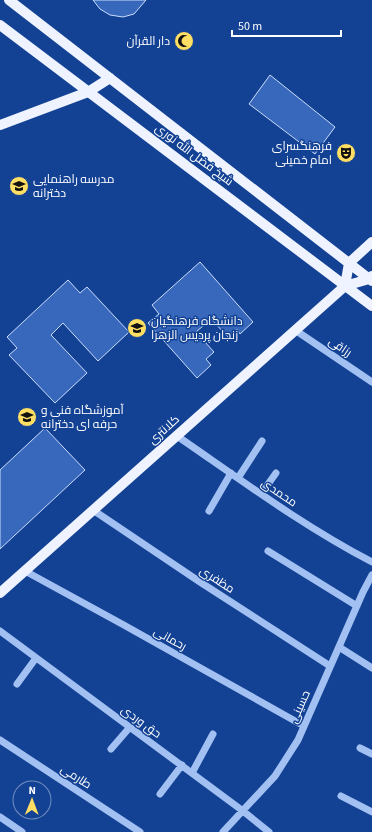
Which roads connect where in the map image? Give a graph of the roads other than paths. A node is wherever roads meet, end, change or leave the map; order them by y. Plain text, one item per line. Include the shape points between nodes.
1 (15, 2) edge
2 (0, 25) edge
3 (110, 78) junction
4 (88, 92) junction
5 (0, 125) edge
6 (372, 242) edge
7 (349, 263) junction
8 (371, 278) edge
9 (344, 286) junction
10 (372, 306) edge
11 (295, 330) junction
12 (372, 382) edge
13 (177, 436) junction
14 (262, 441) dead end
15 (231, 473) junction
16 (276, 474) dead end
17 (238, 478) junction
18 (261, 494) junction
19 (93, 510) junction
20 (209, 511) dead end
21 (268, 551) dead end
22 (372, 562) edge
23 (25, 572) junction
24 (372, 575) edge
25 (0, 593) edge
26 (357, 606) junction
27 (0, 631) edge
28 (339, 647) junction
29 (36, 658) junction
30 (330, 666) junction
31 (372, 668) edge
32 (17, 684) dead end
33 (304, 726) junction
34 (130, 727) junction
35 (213, 734) dead end
36 (0, 740) edge
37 (360, 748) dead end
38 (111, 749) dead end
39 (372, 754) edge
40 (182, 765) junction
41 (192, 773) junction
42 (160, 794) dead end
43 (342, 796) dead end
44 (243, 811) junction
45 (372, 812) edge
46 (0, 817) edge
47 (22, 832) edge
48 (140, 832) edge
49 (223, 832) edge
50 (269, 832) edge

1 - 3 main road, شیخ فضل الله نوری
2 - 4 main road, شیخ فضل الله نوری
3 - 4 main road
3 - 7 main road, شیخ فضل الله نوری
4 - 5 main road
4 - 9 main road, شیخ فضل الله نوری
6 - 7 main road
7 - 8 main road, شیخ فضل الله نوری
7 - 9 main road
8 - 9 main road
9 - 10 main road, شیخ فضل الله نوری
9 - 11 main road, کلانتری
11 - 12 street, رزاقی
11 - 13 main road, کلانتری
13 - 15 street, محمدی
13 - 19 main road, کلانتری
14 - 17 street
15 - 17 street, محمدی
15 - 20 street
16 - 18 street
17 - 18 street, محمدی
18 - 22 street, محمدی via 336,544
19 - 23 main road, کلانتری
19 - 30 street, مظفری
21 - 26 street
23 - 25 main road, کلانتری
23 - 33 street, رحمانی
24 - 26 street, حسینی
26 - 28 street, حسینی
27 - 29 street, حق وردی
28 - 30 street, حسینی
28 - 31 street
29 - 32 street
29 - 34 street, حق وردی
30 - 33 street, حسینی
33 - 44 street, حسینی via 298,740 274,776
34 - 38 street
34 - 40 street, حق وردی
35 - 41 street
36 - 48 street, طارمی
37 - 39 street
40 - 41 street, حق وردی
40 - 42 street
41 - 44 street, حق وردی
43 - 45 street
44 - 49 street, حسینی
44 - 50 street, حق وردی
46 - 47 street

